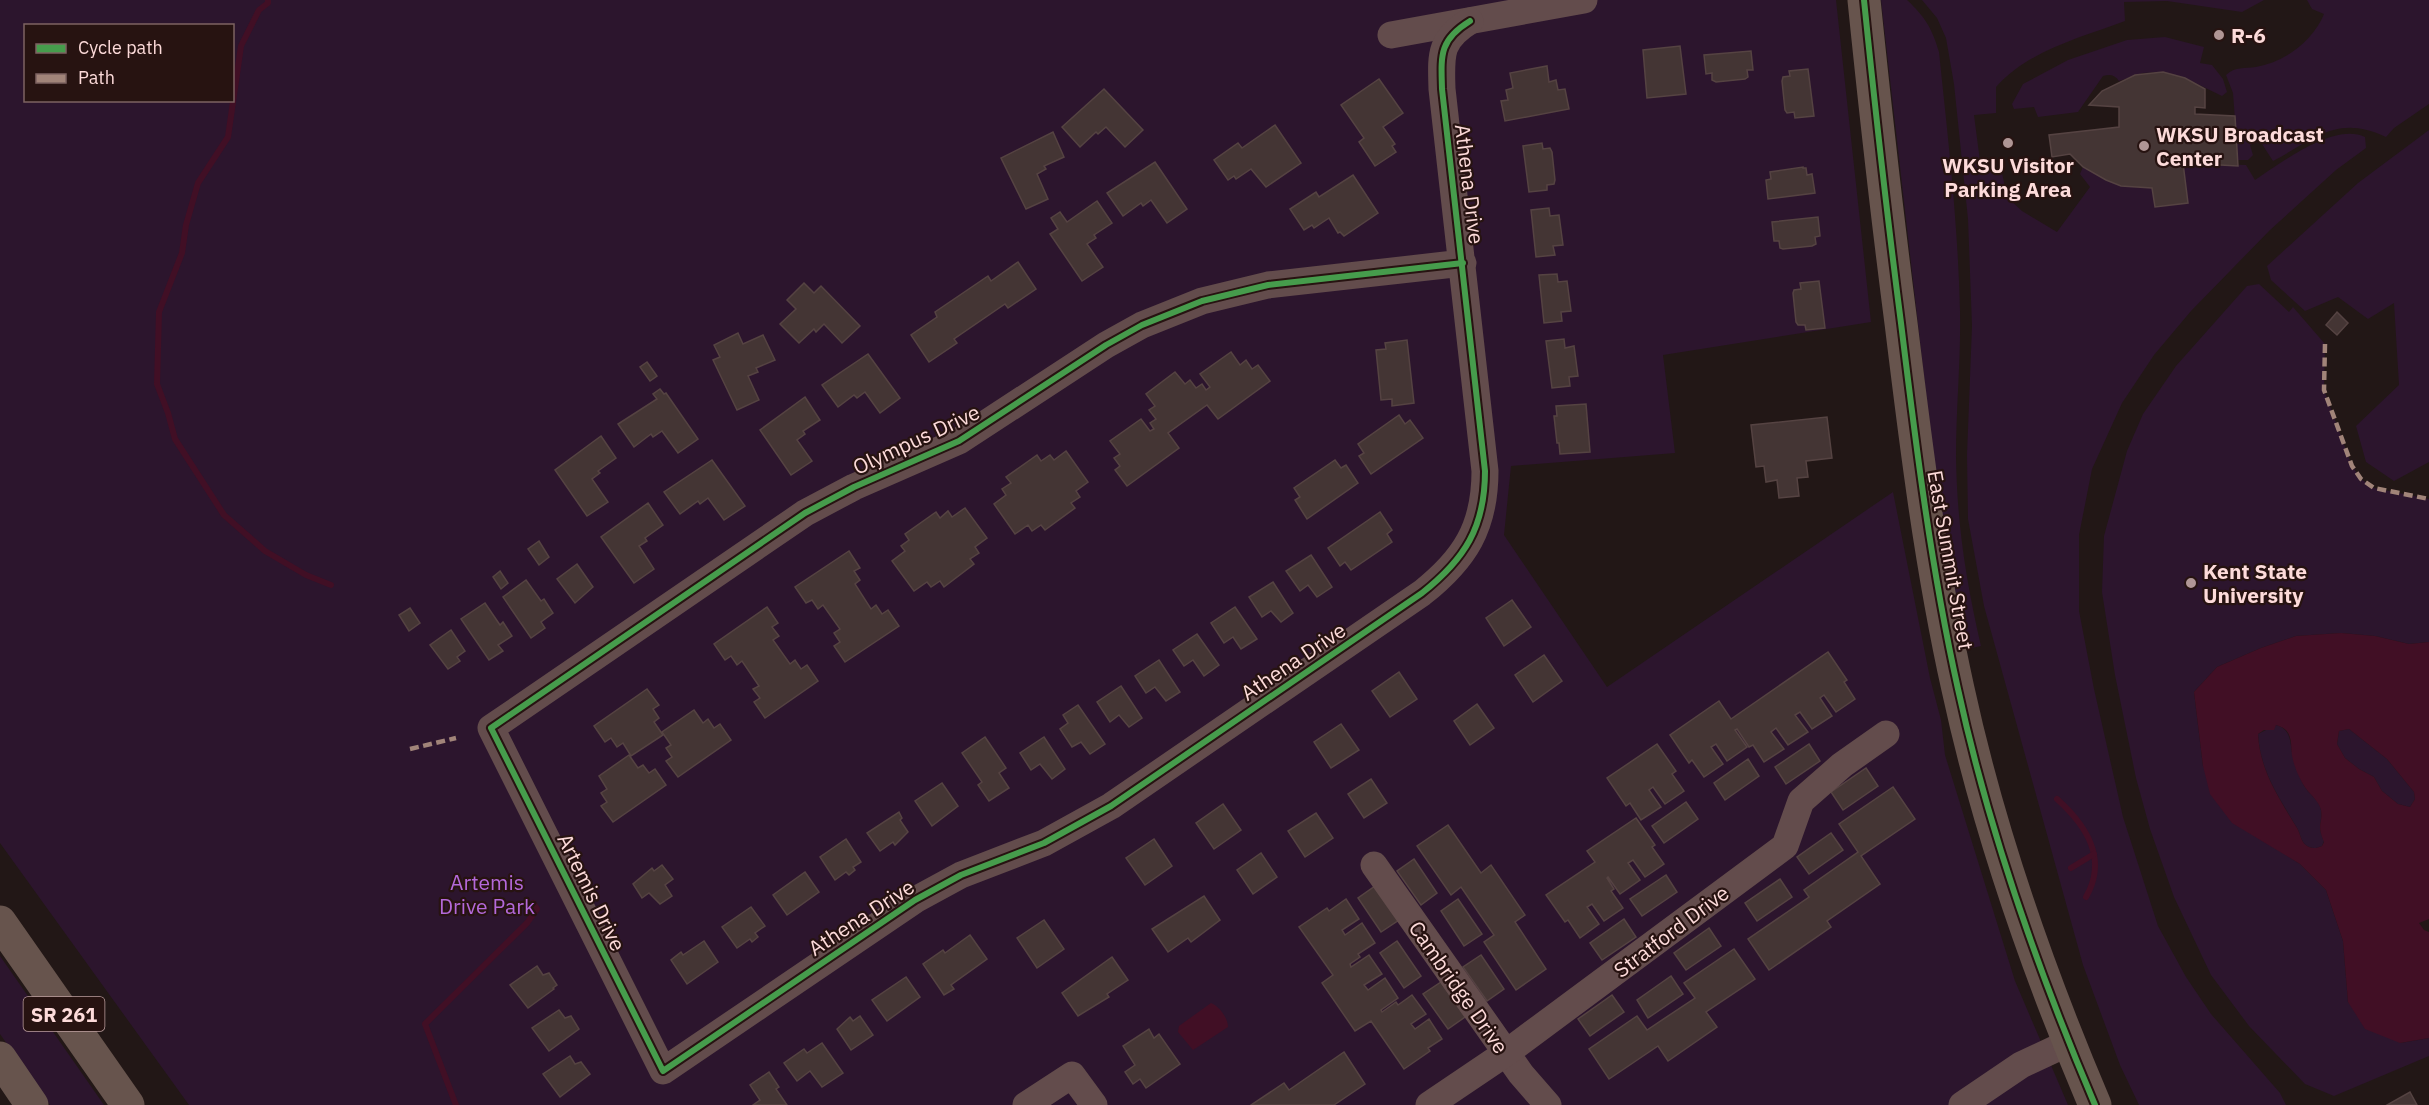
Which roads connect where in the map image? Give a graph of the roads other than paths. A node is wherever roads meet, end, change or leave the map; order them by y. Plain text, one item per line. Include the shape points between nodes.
1 (1584, 0) edge
2 (1863, 0) edge
3 (1470, 21) junction
4 (1391, 35) dead end
5 (1463, 263) junction
6 (491, 728) joint
7 (1886, 734) dead end
8 (1374, 865) dead end
9 (0, 922) edge
10 (2068, 1043) junction
11 (1506, 1053) junction
12 (0, 1058) edge
13 (663, 1071) joint
14 (32, 1105) edge
15 (128, 1105) edge
16 (1026, 1105) edge
17 (1094, 1105) edge
18 (1429, 1105) edge
19 (1548, 1105) edge
20 (1962, 1105) edge
21 (1993, 1105) edge
22 (2095, 1105) edge

1 - 3 street
2 - 10 main road, East Summit Street via 1912,428 1958,690 2007,871
3 - 4 street
3 - 5 street, Athena Drive via 1448,39 1441,68
5 - 6 street, Olympus Drive via 1245,289 1142,325 959,441 854,486 805,513
5 - 13 street, Athena Drive via 1485,486 1475,531 1444,576 1111,806 1044,843 961,875 915,900
6 - 13 street, Artemis Drive
7 - 11 street, Stratford Drive via 1801,801 1785,846
8 - 11 street, Cambridge Drive
9 - 15 main road, SR 261
10 - 20 street via 2021,1065
10 - 21 street via 2030,1079
10 - 22 main road, East Summit Street
11 - 18 street, Stratford Drive
11 - 19 street, Cambridge Drive
12 - 14 main road
16 - 17 street via 1072,1075

